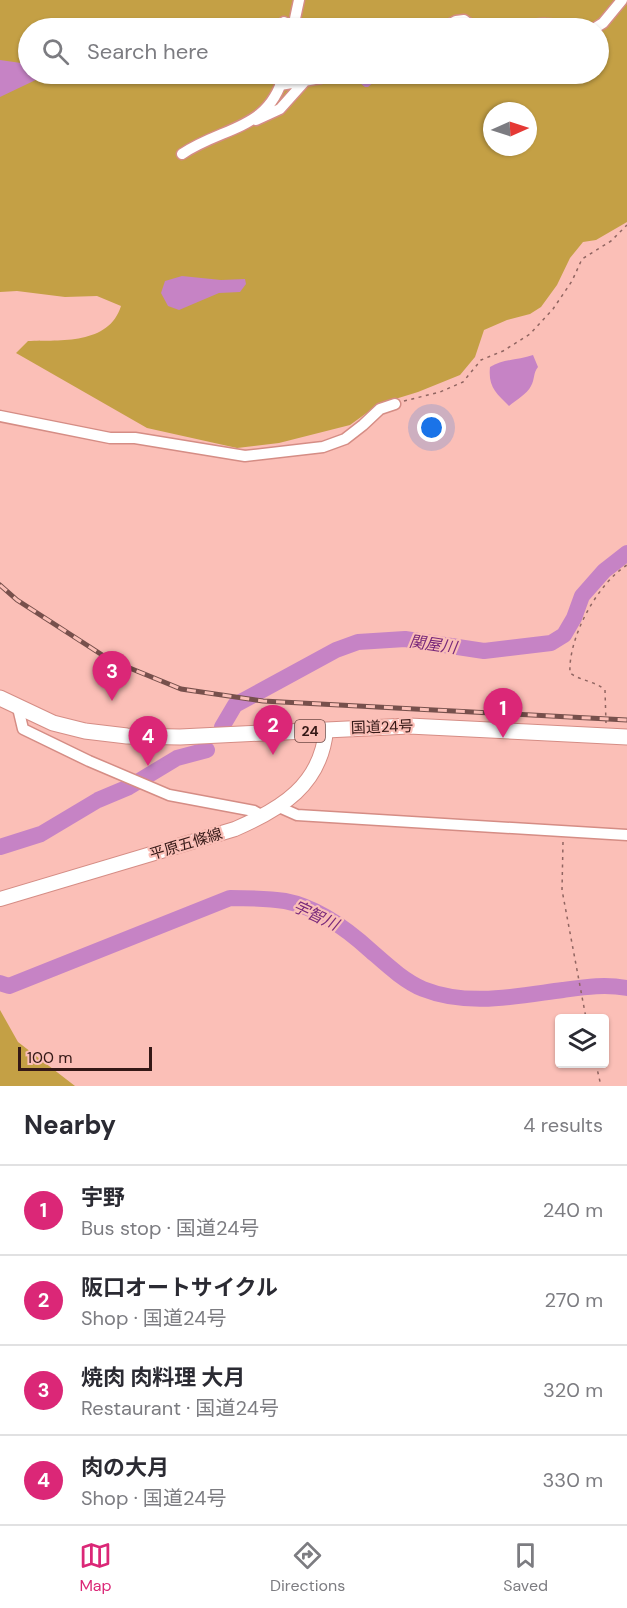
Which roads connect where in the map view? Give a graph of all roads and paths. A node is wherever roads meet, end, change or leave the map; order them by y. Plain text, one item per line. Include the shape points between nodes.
1 (299, 0) edge
2 (622, 0) edge
3 (291, 18) edge
4 (607, 18) edge
5 (295, 84) edge
6 (280, 85) edge
7 (252, 122) junction
8 (182, 154) dead end
9 (627, 225) edge
10 (395, 404) joint
11 (0, 416) edge
12 (627, 565) edge
13 (0, 698) edge
14 (18, 708) junction
15 (606, 719) dead end
16 (326, 730) junction
17 (627, 737) edge
18 (279, 807) junction
19 (263, 816) junction
20 (564, 832) junction
21 (627, 835) edge
22 (0, 899) edge
23 (585, 1014) edge
24 (598, 1068) edge
25 (602, 1086) edge

1 - 3 street
2 - 4 street
5 - 7 street via 280,109
6 - 7 street via 272,103
7 - 8 street
9 - 10 path via 611,241 582,259 553,309 530,334 481,360 463,382
10 - 11 street via 380,409 345,439 323,447 245,456 135,438 110,438
12 - 15 path via 601,591 575,634 569,658 570,673 605,690
13 - 14 highway, 国道24号 / 24
14 - 16 highway, 国道24号 / 24 via 53,723 127,736
14 - 19 street via 23,729 89,761 169,795
16 - 17 highway, 国道24号 / 24 via 409,726
16 - 18 main road, 平原五條線 via 325,745 312,772
18 - 19 main road, 平原五條線
18 - 20 street via 297,815
19 - 22 main road, 平原五條線 via 235,829
20 - 21 street
20 - 23 path via 562,890
24 - 25 path

